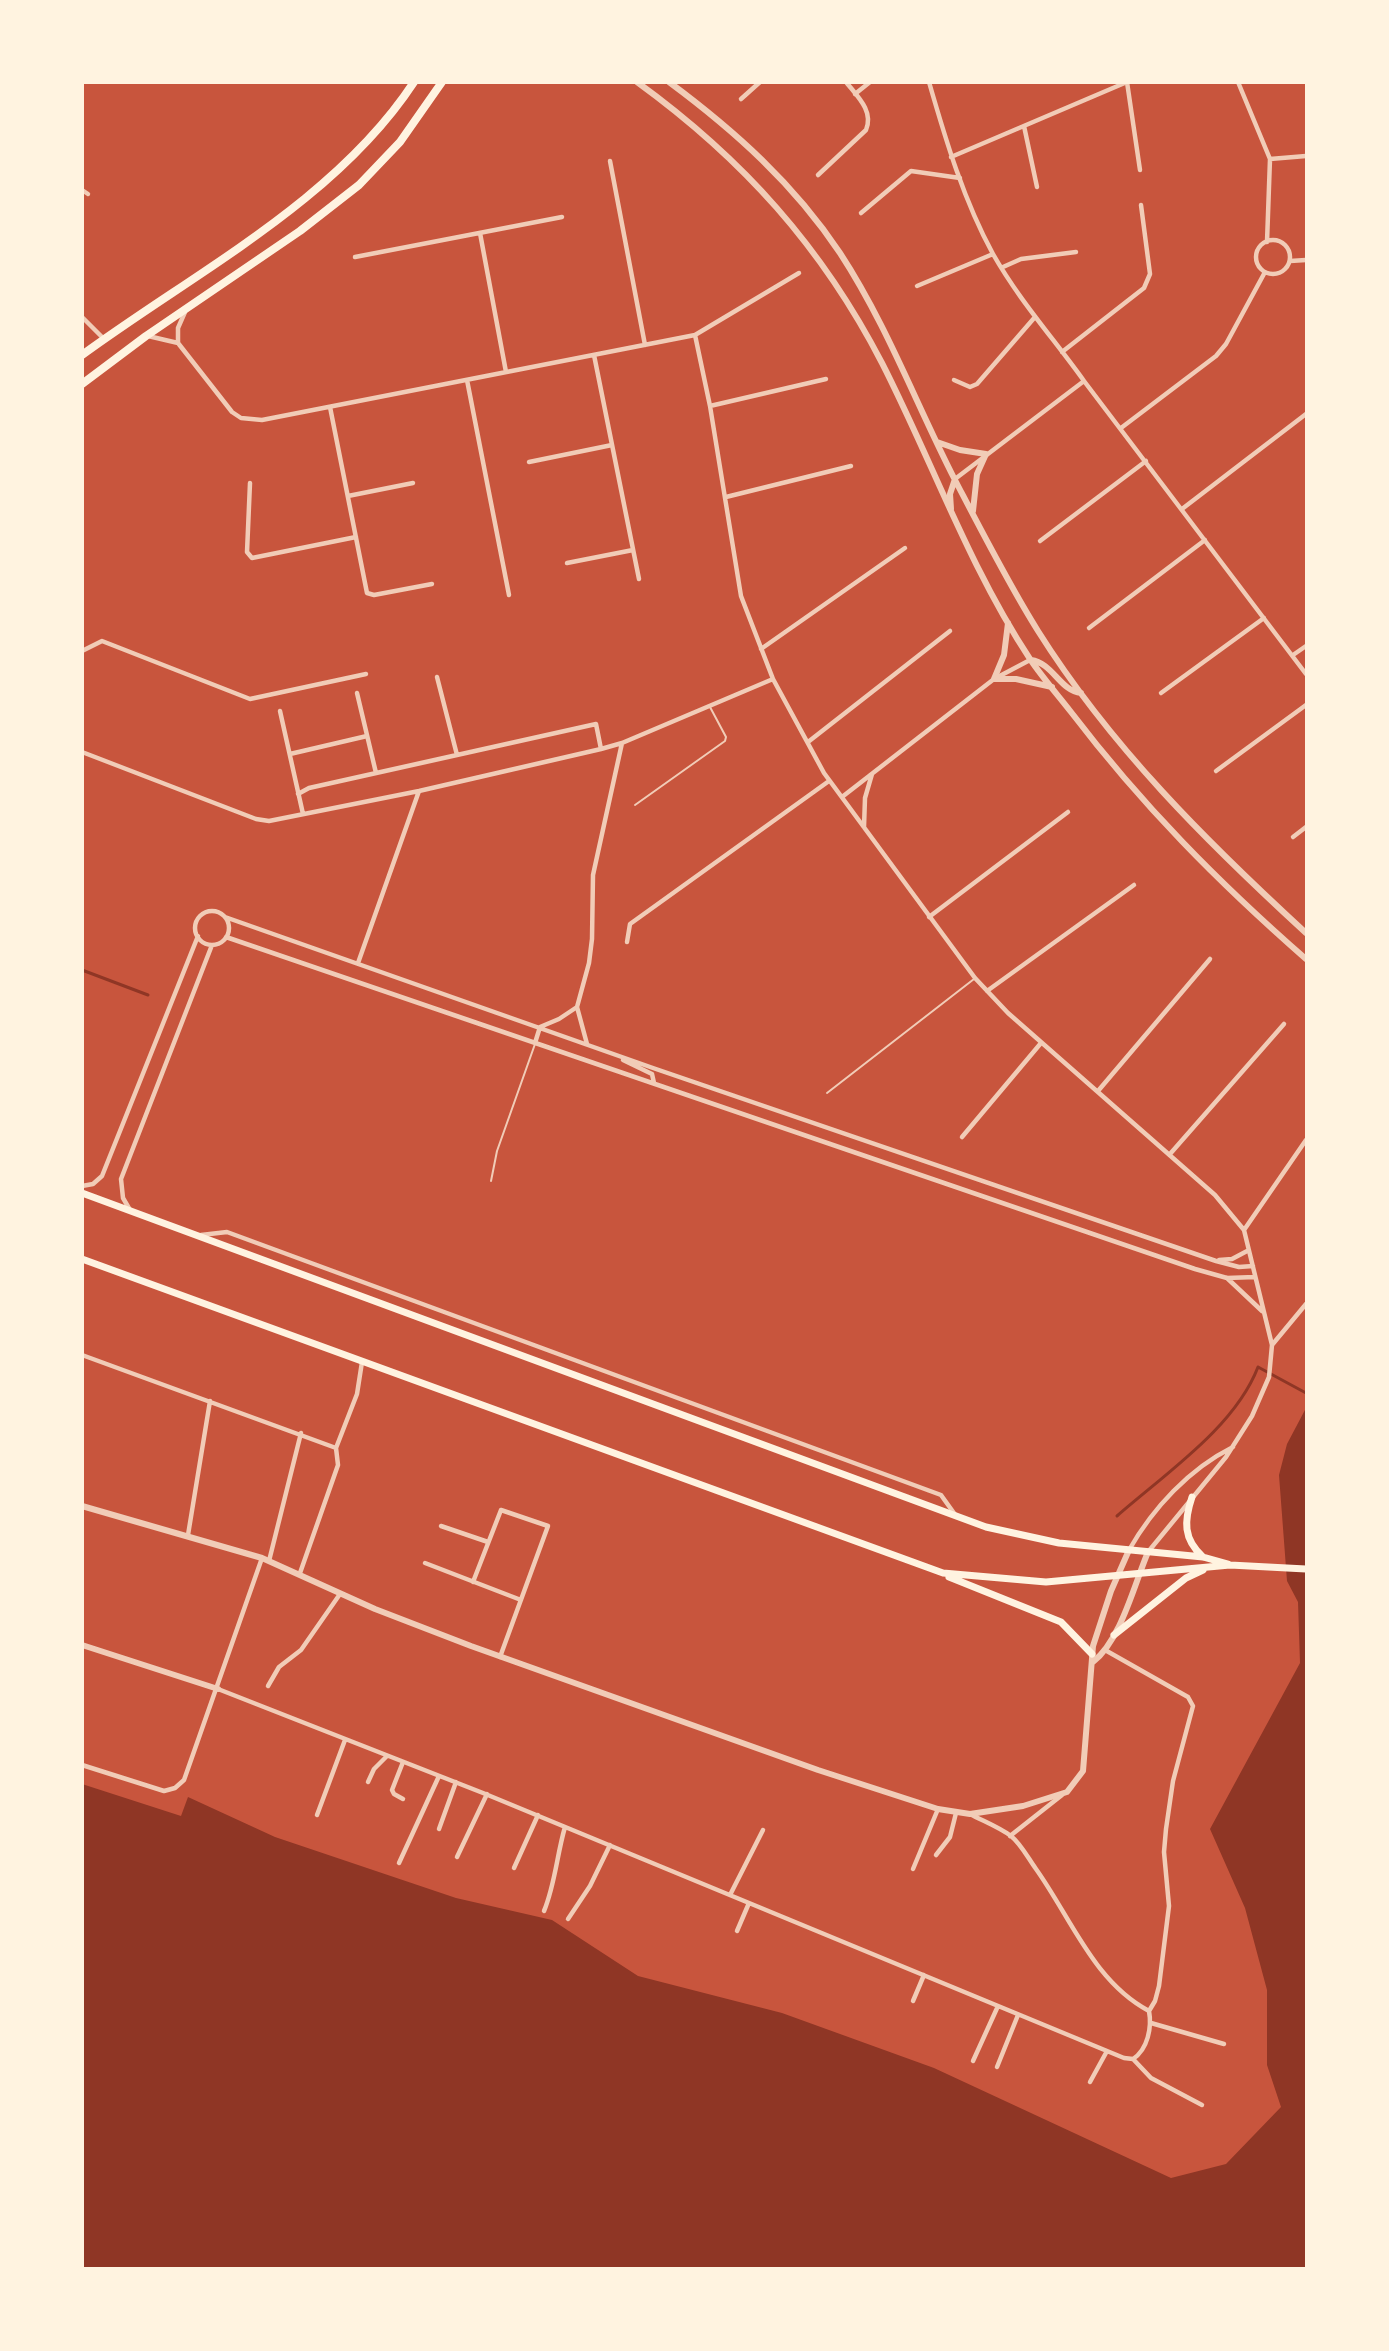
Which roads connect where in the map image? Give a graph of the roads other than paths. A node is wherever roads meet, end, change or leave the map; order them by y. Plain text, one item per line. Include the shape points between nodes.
1 (414, 82) edge
2 (442, 82) edge
3 (637, 82) edge
4 (669, 82) edge
5 (760, 82) edge
6 (846, 82) edge
7 (870, 82) edge
8 (929, 82) edge
9 (1238, 82) edge
10 (1127, 83) edge
11 (855, 94) junction
12 (741, 99) dead end
13 (1024, 126) junction
14 (1306, 156) edge
15 (951, 157) junction
16 (1270, 159) junction
17 (610, 161) dead end
18 (1140, 170) dead end
19 (818, 175) dead end
20 (960, 178) junction
21 (1037, 186) dead end
22 (82, 190) edge
23 (88, 194) dead end
24 (1141, 205) dead end
25 (861, 213) dead end
26 (562, 217) dead end
27 (480, 233) junction
28 (1267, 242) junction
29 (1076, 252) dead end
30 (993, 254) junction
31 (355, 257) dead end
32 (1306, 260) edge
33 (1290, 261) junction
34 (1003, 267) junction
35 (1264, 272) junction
36 (799, 273) dead end
37 (917, 286) dead end
38 (190, 305) junction
39 (82, 316) edge
40 (1035, 317) junction
41 (695, 335) junction
42 (146, 336) junction
43 (104, 339) junction
44 (178, 343) junction
45 (645, 345) junction
46 (1062, 352) junction
47 (82, 355) edge
48 (594, 355) junction
49 (506, 372) junction
50 (826, 379) dead end
51 (467, 380) junction
52 (954, 380) dead end
53 (1084, 381) junction
54 (82, 384) edge
55 (710, 406) junction
56 (330, 407) junction
57 (1305, 417) edge
58 (1121, 428) junction
59 (937, 442) junction
60 (612, 445) junction
61 (986, 454) junction
62 (1146, 461) junction
63 (530, 462) dead end
64 (851, 466) dead end
65 (955, 479) junction
66 (250, 483) dead end
67 (413, 483) dead end
68 (348, 496) junction
69 (726, 497) junction
70 (1182, 509) junction
71 (973, 511) junction
72 (951, 512) junction
73 (356, 537) junction
74 (1205, 540) junction
75 (1040, 541) dead end
76 (905, 548) dead end
77 (633, 550) junction
78 (567, 563) dead end
79 (639, 579) dead end
80 (432, 584) dead end
81 (509, 595) dead end
82 (1264, 618) junction
83 (1008, 621) junction
84 (1089, 628) dead end
85 (950, 632) dead end
86 (1306, 646) edge
87 (761, 649) junction
88 (82, 651) edge
89 (1293, 656) junction
90 (1030, 660) junction
91 (366, 674) dead end
92 (1306, 674) edge
93 (437, 677) dead end
94 (773, 679) junction
95 (994, 679) junction
96 (1052, 687) junction
97 (357, 693) dead end
98 (1082, 693) junction
99 (1161, 693) dead end
100 (1306, 705) edge
101 (710, 707) junction
102 (280, 711) dead end
103 (367, 736) junction
104 (808, 742) junction
105 (622, 743) junction
106 (602, 749) junction
107 (82, 752) edge
108 (290, 754) junction
109 (457, 755) junction
110 (1216, 771) dead end
111 (376, 773) junction
112 (872, 774) junction
113 (829, 781) junction
114 (419, 791) junction
115 (298, 794) junction
116 (842, 796) junction
117 (635, 805) dead end
118 (1068, 812) dead end
119 (303, 814) junction
120 (1306, 827) edge
121 (864, 828) junction
122 (1293, 837) dead end
123 (1134, 885) dead end
124 (225, 917) junction
125 (929, 917) junction
126 (1306, 933) edge
127 (198, 936) junction
128 (226, 937) junction
129 (627, 942) dead end
130 (212, 945) junction
131 (1210, 959) dead end
132 (1306, 959) edge
133 (358, 963) junction
134 (975, 978) junction
135 (987, 991) junction
136 (577, 1007) junction
137 (1284, 1024) dead end
138 (540, 1027) junction
139 (535, 1043) junction
140 (1041, 1043) junction
141 (589, 1045) junction
142 (654, 1083) junction
143 (1098, 1091) junction
144 (827, 1093) dead end
145 (963, 1137) dead end
146 (1306, 1140) edge
147 (1170, 1154) junction
148 (491, 1181) dead end
149 (82, 1186) edge
150 (82, 1192) edge
151 (130, 1210) junction
152 (1244, 1230) junction
153 (198, 1236) junction
154 (1249, 1250) junction
155 (82, 1258) edge
156 (1216, 1261) junction
157 (1253, 1266) junction
158 (1255, 1277) junction
159 (1227, 1278) junction
160 (1306, 1304) edge
161 (1263, 1313) junction
162 (1272, 1345) junction
163 (82, 1355) edge
164 (362, 1362) junction
165 (210, 1401) junction
166 (301, 1433) junction
167 (1233, 1447) junction
168 (336, 1448) junction
169 (1192, 1497) junction
170 (82, 1506) edge
171 (956, 1516) junction
172 (441, 1526) dead end
173 (188, 1535) junction
174 (488, 1542) junction
175 (1129, 1550) junction
176 (1148, 1552) junction
177 (1203, 1557) junction
178 (266, 1559) junction
179 (425, 1563) dead end
180 (1230, 1565) junction
181 (1208, 1568) junction
182 (1306, 1569) edge
183 (1139, 1572) junction
184 (300, 1573) junction
185 (943, 1574) junction
186 (1118, 1575) junction
187 (473, 1582) junction
188 (340, 1593) junction
189 (521, 1600) junction
190 (1114, 1635) junction
191 (82, 1645) edge
192 (1105, 1650) junction
193 (500, 1656) junction
194 (1093, 1658) junction
195 (268, 1686) dead end
196 (218, 1689) junction
197 (345, 1740) junction
198 (387, 1756) junction
199 (402, 1762) junction
200 (82, 1765) edge
201 (439, 1776) junction
202 (368, 1782) dead end
203 (456, 1782) junction
204 (1067, 1792) junction
205 (487, 1794) junction
206 (403, 1799) dead end
207 (938, 1809) junction
208 (956, 1813) junction
209 (970, 1814) junction
210 (317, 1815) dead end
211 (538, 1815) junction
212 (565, 1827) junction
213 (439, 1829) dead end
214 (763, 1830) dead end
215 (1010, 1836) junction
216 (610, 1845) junction
217 (936, 1855) dead end
218 (457, 1857) dead end
219 (399, 1863) dead end
220 (514, 1868) dead end
221 (913, 1869) dead end
222 (729, 1895) junction
223 (749, 1903) junction
224 (544, 1911) dead end
225 (568, 1919) dead end
226 (737, 1931) dead end
227 (924, 1975) junction
228 (913, 2001) dead end
229 (998, 2006) junction
230 (1149, 2011) junction
231 (1018, 2014) junction
232 (1151, 2024) junction
233 (1224, 2044) dead end
234 (1107, 2051) junction
235 (1133, 2059) junction
236 (973, 2061) dead end
237 (997, 2067) dead end
238 (1090, 2082) dead end
239 (1202, 2105) dead end

1 - 43 main road via 375,135 331,177
2 - 38 main road via 400,142 359,185 300,231
3 - 72 street via 705,136 792,223 847,303 880,361
4 - 59 street via 724,123 762,158 838,251 866,296
5 - 12 street
6 - 11 street
7 - 11 street
8 - 15 street
9 - 16 street
10 - 13 street
10 - 18 street
11 - 19 street via 867,111 866,130
13 - 15 street
13 - 21 street
14 - 16 street
15 - 20 street
16 - 28 street
17 - 45 street
20 - 25 street via 910,171
20 - 30 street
22 - 23 street
24 - 46 street via 1148,282
26 - 27 street
27 - 31 street
27 - 49 street
28 - 33 street via 1284,244
28 - 35 street via 1257,256
29 - 34 street via 1022,259
30 - 34 street
30 - 37 street
32 - 33 street
33 - 35 street via 1280,273
34 - 40 street
35 - 58 street via 1216,356
36 - 41 street
38 - 42 main road
38 - 44 street via 181,318
39 - 43 street
40 - 46 street
40 - 52 street via 977,384 970,387
41 - 45 street
41 - 55 street
42 - 44 street
42 - 54 main road
43 - 47 main road
44 - 56 street via 232,412 241,418 262,420
45 - 48 street
46 - 53 street
48 - 49 street
48 - 60 street
49 - 51 street
50 - 55 street
51 - 56 street
51 - 81 street
53 - 58 street
53 - 61 street
55 - 69 street
56 - 68 street
57 - 70 street
58 - 62 street
59 - 61 street
59 - 65 street
60 - 63 street
60 - 77 street
61 - 65 street
61 - 71 street via 977,474
62 - 70 street
62 - 75 street
64 - 69 street
65 - 71 street
65 - 72 street via 950,494
66 - 73 street via 247,552 252,558
67 - 68 street
68 - 73 street
69 - 87 street via 741,596
70 - 74 street
71 - 98 street via 1038,631
72 - 83 street
73 - 80 street via 368,594
74 - 82 street
74 - 84 street
76 - 87 street
77 - 78 street
77 - 79 street
82 - 89 street
82 - 99 street
83 - 90 street
83 - 95 street via 1004,655
85 - 104 street
86 - 89 street
87 - 94 street
88 - 91 street via 102,641 250,699
89 - 92 street
90 - 95 street
90 - 96 street
90 - 98 street via 1045,664 1069,689
93 - 109 street
94 - 101 street
94 - 104 street
95 - 96 street via 1016,679
95 - 112 street
96 - 132 street via 1156,815 1232,894
97 - 103 street
98 - 126 street via 1162,794
100 - 110 street
101 - 105 street
101 - 117 lane via 725,741
102 - 108 street
103 - 108 street
103 - 111 street
104 - 113 street
105 - 106 street
105 - 136 street via 593,875 592,939
106 - 109 street via 596,724
106 - 114 street
107 - 119 street via 256,819
108 - 115 street
109 - 111 street
111 - 115 street
112 - 116 street
112 - 121 street via 865,798
113 - 116 street
113 - 129 street via 630,924
114 - 119 street
114 - 133 street
115 - 119 street
116 - 121 street
118 - 125 street
120 - 122 street
121 - 125 street
123 - 135 street
124 - 127 street via 211,911 202,915 196,925
124 - 128 street via 229,927
124 - 133 street
125 - 134 street
127 - 130 street
127 - 149 street via 102,1176 93,1184
128 - 130 street
128 - 139 street
130 - 151 street via 121,1179 123,1198
131 - 143 street
133 - 138 street
134 - 135 street
134 - 144 lane
135 - 140 street
136 - 138 street
136 - 141 street
137 - 147 street
138 - 139 street
138 - 141 street
139 - 142 street
139 - 148 lane via 495,1158
140 - 143 street
140 - 145 street
141 - 142 street via 652,1074
141 - 156 street
142 - 159 street
143 - 147 street
146 - 152 street
147 - 152 street via 1220,1201
150 - 151 main road
151 - 153 main road
152 - 154 street
153 - 171 main road
153 - 171 street via 227,1232 688,1400 941,1495
154 - 156 street via 1232,1259
154 - 157 street
155 - 164 main road
156 - 157 street
157 - 158 street
158 - 159 street
158 - 161 street
159 - 161 street
160 - 162 street
161 - 162 street
162 - 167 street via 1269,1377
163 - 165 street
164 - 168 street via 357,1394
164 - 185 main road
165 - 166 street
165 - 173 street
166 - 168 street
166 - 178 street
167 - 169 street
167 - 175 street via 1214,1457 1172,1493 1146,1520
168 - 184 street via 338,1465
169 - 176 street
169 - 177 main road via 1186,1531
170 - 173 street
171 - 175 main road via 986,1527 1059,1543
172 - 174 street
173 - 178 street
174 - 187 street
174 - 189 street via 501,1510 548,1526
175 - 176 main road
175 - 186 street
176 - 177 main road
176 - 183 street
177 - 180 main road
178 - 184 street
178 - 196 street
179 - 187 street
180 - 181 main road
180 - 182 main road
181 - 183 main road
181 - 190 main road via 1186,1578
183 - 186 main road
183 - 190 street
184 - 188 street
185 - 186 main road via 1046,1582
185 - 194 main road via 1061,1622
186 - 194 street
187 - 189 street
188 - 193 street
188 - 195 street via 301,1650 279,1667
189 - 193 street
190 - 192 street
191 - 196 street
192 - 194 street
192 - 230 street via 1188,1697 1194,1706 1173,1781 1166,1829 1168,1915 1159,1986
193 - 207 street
194 - 204 street via 1083,1771
196 - 197 street
196 - 200 street via 184,1780 175,1788 164,1791
197 - 198 street
197 - 210 street
198 - 199 street
198 - 202 street
199 - 201 street
199 - 206 street via 392,1790
201 - 203 street
201 - 219 street
203 - 205 street
203 - 213 street
204 - 209 street via 1023,1806
204 - 215 street
205 - 211 street
205 - 218 street
207 - 208 street
207 - 221 street
208 - 209 street
208 - 217 street via 950,1837
209 - 215 street
211 - 212 street
211 - 220 street
212 - 216 street
212 - 224 street
214 - 222 street
215 - 230 street via 1060,1902 1107,1978
216 - 222 street
216 - 225 street
222 - 223 street
223 - 226 street
223 - 227 street
227 - 228 street
227 - 229 street
229 - 231 street
229 - 236 street
230 - 232 street
231 - 234 street
231 - 237 street
232 - 233 street
232 - 235 street via 1140,2055
234 - 235 street
234 - 238 street
235 - 239 street via 1151,2078

